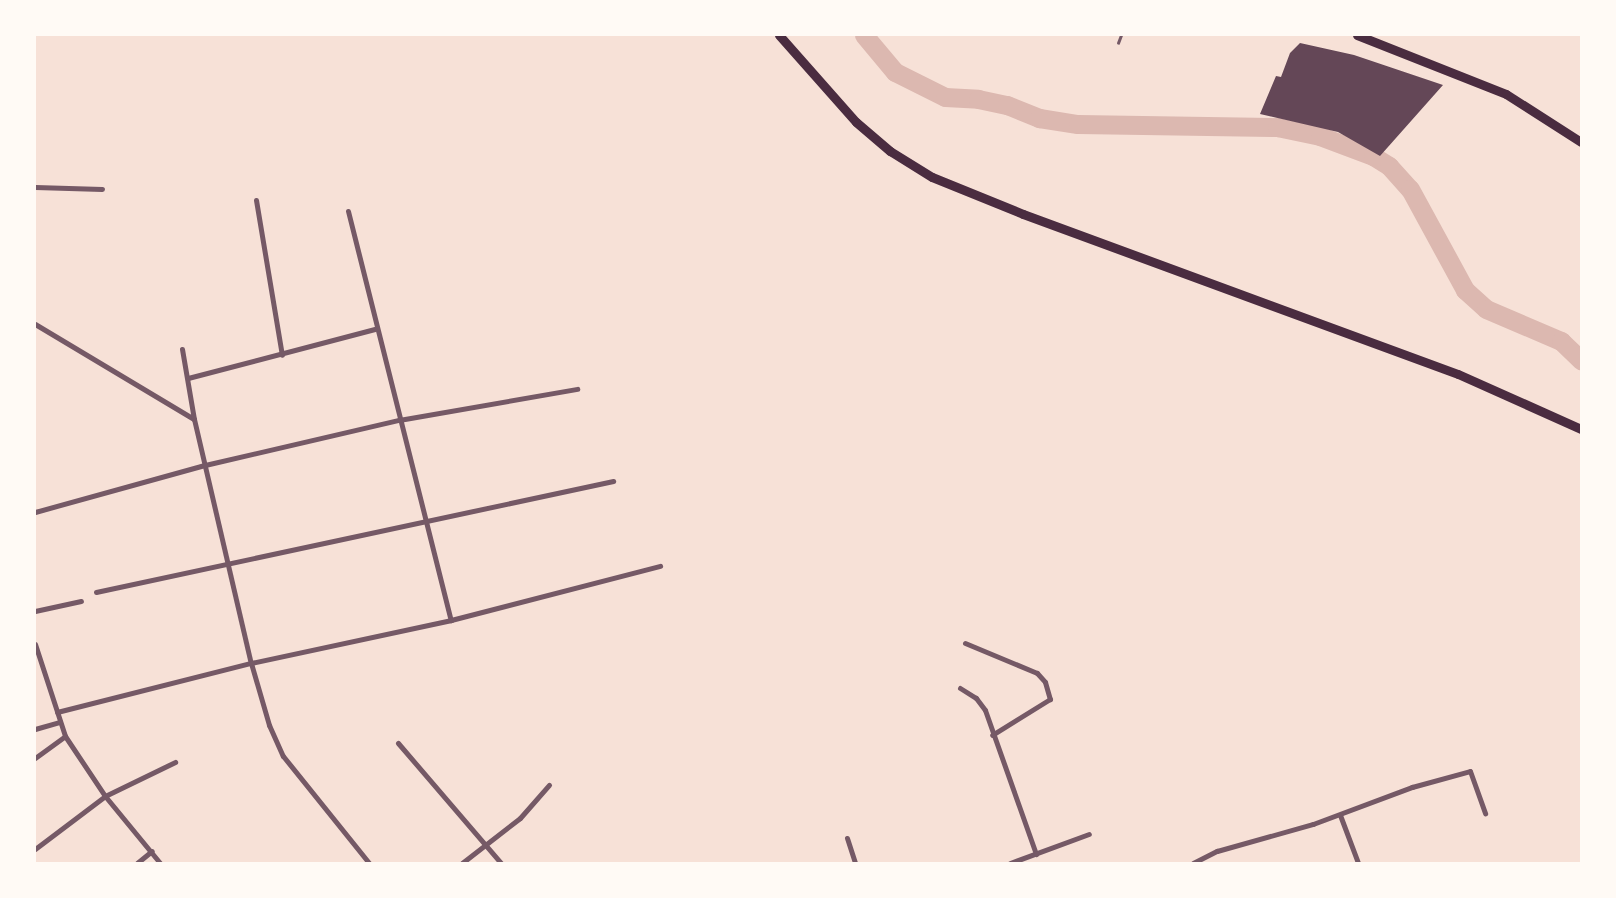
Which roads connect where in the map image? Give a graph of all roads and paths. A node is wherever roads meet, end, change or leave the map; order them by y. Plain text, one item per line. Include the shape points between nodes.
1 (779, 35) edge
2 (1121, 35) edge
3 (1357, 35) edge
4 (1118, 43) dead end
5 (1581, 142) edge
6 (35, 187) edge
7 (102, 189) dead end
8 (256, 200) dead end
9 (348, 211) dead end
10 (35, 324) edge
11 (375, 330) junction
12 (182, 349) dead end
13 (282, 355) junction
14 (188, 378) junction
15 (577, 389) dead end
16 (194, 419) junction
17 (399, 420) junction
18 (1581, 429) edge
19 (205, 465) junction
20 (613, 481) dead end
21 (35, 512) edge
22 (426, 522) junction
23 (227, 563) junction
24 (660, 566) dead end
25 (96, 592) dead end
26 (81, 601) dead end
27 (35, 611) edge
28 (451, 620) junction
29 (965, 643) dead end
30 (35, 644) edge
31 (36, 652) edge
32 (251, 663) junction
33 (960, 688) dead end
34 (57, 712) junction
35 (60, 722) junction
36 (35, 729) edge
37 (992, 735) junction
38 (65, 736) junction
39 (398, 743) dead end
40 (35, 758) edge
41 (175, 762) dead end
42 (549, 785) dead end
43 (105, 796) junction
44 (1484, 813) dead end
45 (1340, 815) junction
46 (1088, 834) dead end
47 (846, 838) dead end
48 (485, 844) junction
49 (35, 849) edge
50 (152, 851) junction
51 (1036, 854) junction
52 (137, 863) edge
53 (160, 863) edge
54 (369, 863) edge
55 (462, 863) edge
56 (501, 863) edge
57 (855, 863) edge
58 (1010, 863) edge
59 (1193, 863) edge
60 (1358, 863) edge

1 - 18 main road via 856,122 890,151 932,177 1059,228 1458,374
2 - 4 lane
3 - 5 main road via 1506,94
6 - 7 street
8 - 13 street
9 - 11 street
10 - 16 street
11 - 13 street
11 - 17 street
12 - 14 street
13 - 14 street
14 - 16 street
15 - 17 street
16 - 19 street
17 - 19 street
17 - 22 street
19 - 21 street
19 - 23 street
20 - 22 street
22 - 23 street
22 - 28 street
23 - 25 street
23 - 32 street
24 - 28 street
26 - 27 street
28 - 32 street
29 - 37 street via 1038,673 1050,699
30 - 31 street
31 - 34 street
32 - 34 street
32 - 54 street via 269,726 283,756
33 - 37 street via 976,698 985,710
34 - 35 street
35 - 36 street
35 - 38 street
37 - 51 street
38 - 40 street
38 - 43 street
39 - 48 street
41 - 43 street
42 - 48 street via 520,818
43 - 49 street
43 - 50 street
44 - 45 street via 1470,771 1412,787
45 - 59 street via 1217,851
45 - 60 street
46 - 51 street
47 - 57 street
48 - 55 street
48 - 56 street
50 - 52 street
50 - 53 street
51 - 58 street

